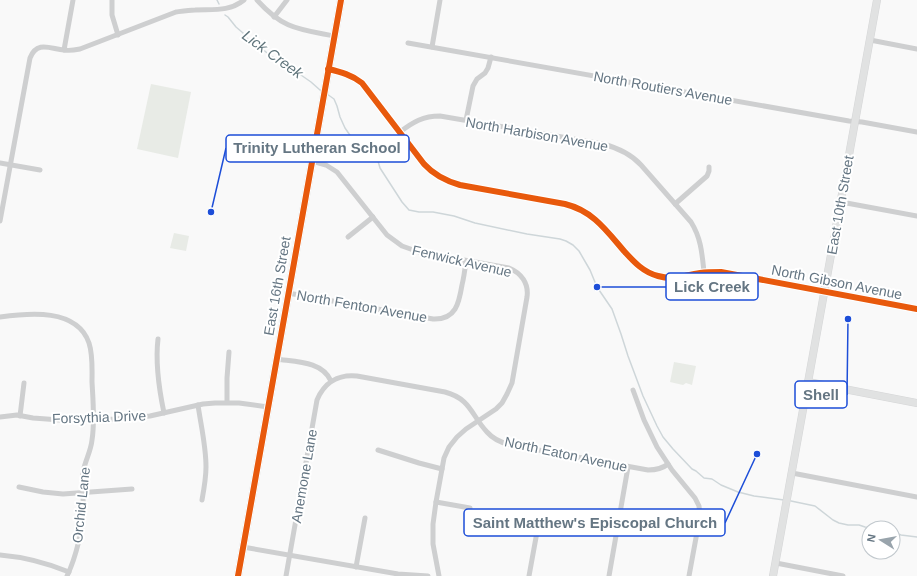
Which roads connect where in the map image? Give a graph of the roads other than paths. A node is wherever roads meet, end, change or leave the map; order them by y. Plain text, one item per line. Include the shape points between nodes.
1 (73, 0) edge
2 (112, 0) edge
3 (244, 0) edge
4 (257, 0) edge
5 (287, 0) edge
6 (341, 0) edge
7 (440, 0) edge
8 (877, 0) edge
9 (274, 17) junction
10 (118, 35) junction
11 (334, 36) junction
12 (870, 40) junction
13 (408, 42) dead end
14 (432, 47) junction
15 (917, 49) edge
16 (64, 50) junction
17 (491, 58) junction
18 (328, 69) junction
19 (466, 120) junction
20 (855, 121) junction
21 (400, 132) junction
22 (917, 132) edge
23 (312, 161) junction
24 (0, 163) edge
25 (10, 165) junction
26 (709, 167) dead end
27 (40, 170) dead end
28 (841, 202) junction
29 (675, 204) junction
30 (917, 216) edge
31 (373, 217) junction
32 (0, 221) edge
33 (348, 236) dead end
34 (466, 261) junction
35 (704, 272) junction
36 (825, 292) junction
37 (288, 293) junction
38 (917, 309) edge
39 (0, 317) edge
40 (158, 339) dead end
41 (229, 352) dead end
42 (276, 359) junction
43 (331, 381) junction
44 (808, 382) junction
45 (24, 383) dead end
46 (633, 390) dead end
47 (227, 402) junction
48 (917, 403) edge
49 (198, 405) junction
50 (268, 407) junction
51 (164, 413) junction
52 (20, 416) junction
53 (0, 417) edge
54 (93, 420) junction
55 (479, 421) junction
56 (378, 450) dead end
57 (668, 464) junction
58 (628, 466) junction
59 (442, 469) junction
60 (792, 473) junction
61 (19, 487) dead end
62 (132, 489) dead end
63 (82, 493) junction
64 (917, 497) edge
65 (202, 500) dead end
66 (436, 502) junction
67 (470, 508) dead end
68 (365, 518) dead end
69 (539, 521) dead end
70 (243, 547) junction
71 (0, 555) edge
72 (290, 555) junction
73 (776, 563) junction
74 (356, 567) junction
75 (68, 574) edge
76 (238, 576) edge
77 (286, 576) edge
78 (428, 576) edge
79 (439, 576) edge
80 (529, 576) edge
81 (609, 576) edge
82 (689, 576) edge
83 (773, 576) edge
84 (843, 576) edge

1 - 16 street
2 - 10 street via 112,15
3 - 10 street via 236,6 222,10 176,12
4 - 9 street
5 - 9 street
6 - 11 street, East 16th Street
7 - 14 street
8 - 12 street, East 10th Street
9 - 11 street via 296,28
10 - 16 street via 82,48
11 - 18 street, East 16th Street
12 - 15 street
12 - 20 street, East 10th Street
13 - 14 street, North Routiers Avenue
14 - 17 street, North Routiers Avenue
16 - 25 street via 42,47 34,50 30,58
17 - 19 street via 485,73 473,86
17 - 20 street, North Routiers Avenue
18 - 21 street, North Gibson Avenue via 345,73 362,83
18 - 23 street, East 16th Street
19 - 21 street, North Harbison Avenue via 427,117
19 - 29 street, North Harbison Avenue via 617,148 639,162
20 - 22 street, North Routiers Avenue
20 - 28 street, East 10th Street
21 - 35 street, North Gibson Avenue via 426,165 444,180 580,209 600,223 637,265 654,275 676,278
23 - 31 street, Fenwick Avenue via 337,172
23 - 37 street, East 16th Street
24 - 25 street
25 - 27 street
25 - 32 street
26 - 29 street via 707,176
28 - 30 street
28 - 36 street, East 10th Street
29 - 35 street, North Harbison Avenue via 691,222 700,241
31 - 33 street
31 - 34 street, Fenwick Avenue via 387,235 406,247
34 - 37 street, North Fenton Avenue via 457,306 451,314 441,318 433,319
34 - 55 street, Fenwick Avenue via 511,269 518,273 527,288 511,387 499,406
35 - 36 street, North Gibson Avenue via 724,273
36 - 38 street, North Gibson Avenue
36 - 44 street, East 10th Street
37 - 42 street, East 16th Street
39 - 54 street, Orchid Lane via 27,314 57,316 76,325 82,331 91,353
40 - 51 street via 157,369
41 - 47 street
42 - 43 street via 317,366 326,372
42 - 50 street, East 16th Street
43 - 55 street, North Eaton Avenue via 354,376 448,393 466,403
43 - 72 street, Anemone Lane via 321,391 317,400
44 - 48 street
44 - 60 street, East 10th Street
45 - 52 street
46 - 57 street via 655,444
47 - 49 street, Forsythia Drive
47 - 50 street, Forsythia Drive
49 - 51 street, Forsythia Drive
49 - 65 street via 206,459
50 - 70 street, East 16th Street
51 - 54 street, Forsythia Drive
52 - 53 street, Forsythia Drive
52 - 54 street, Forsythia Drive
54 - 63 street, Orchid Lane
55 - 58 street, North Eaton Avenue via 490,434 505,443
55 - 59 street via 457,437 446,453
56 - 59 street
57 - 58 street, North Eaton Avenue via 653,470
57 - 82 street via 699,506 700,514
58 - 81 street
59 - 66 street
60 - 64 street
60 - 73 street, East 10th Street
61 - 63 street via 57,494
62 - 63 street
63 - 75 street, Orchid Lane via 83,518
66 - 67 street
66 - 79 street via 433,540
68 - 74 street
69 - 80 street
70 - 72 street
70 - 76 street, East 16th Street
71 - 75 street via 32,560 53,566
72 - 74 street
72 - 77 street, Anemone Lane
73 - 83 street, East 10th Street
73 - 84 street
74 - 78 street

